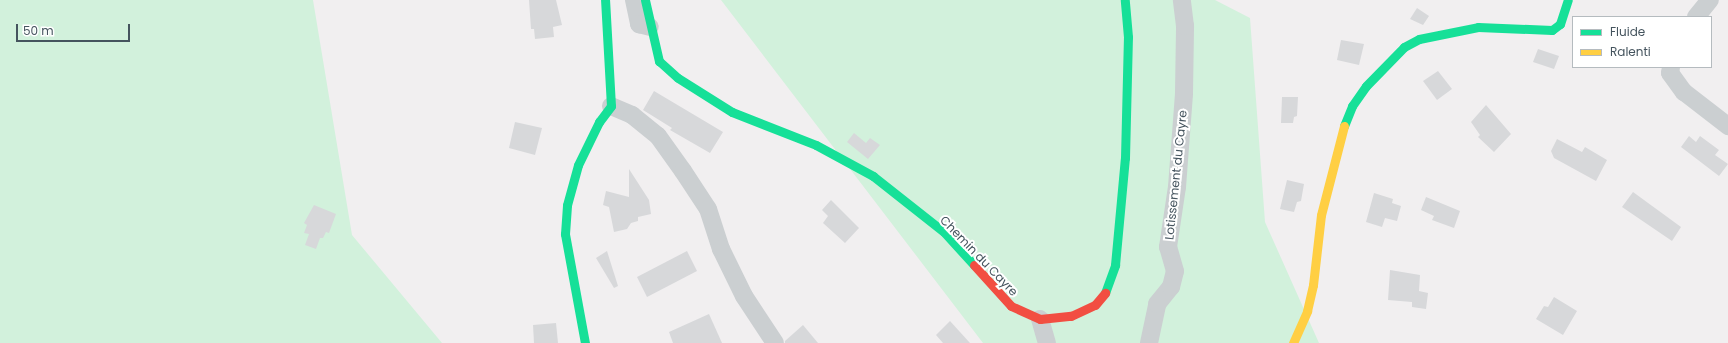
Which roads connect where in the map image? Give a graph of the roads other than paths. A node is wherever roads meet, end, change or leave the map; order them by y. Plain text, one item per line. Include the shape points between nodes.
1 (605, 0) edge
2 (634, 0) edge
3 (645, 0) edge
4 (1125, 0) edge
5 (1182, 0) edge
6 (1568, 0) edge
7 (1710, 0) edge
8 (1697, 16) edge
9 (650, 27) junction
10 (1671, 68) edge
11 (611, 106) junction
12 (1728, 126) edge
13 (1040, 319) junction
14 (586, 343) edge
15 (775, 343) edge
16 (1047, 343) edge
17 (1149, 343) edge
18 (1292, 343) edge

1 - 11 street
2 - 9 street via 639,24
3 - 9 street, Chemin du Cayre
4 - 13 street, Chemin du Cayre via 1128,37 1125,158 1115,265 1107,291 1095,305 1071,316
5 - 17 street, Lotissement du Cayre via 1185,26 1184,93 1177,187 1168,247 1175,271 1171,287 1157,304
6 - 18 street via 1560,24 1552,30 1478,27 1419,39 1404,47 1366,86 1345,120 1321,215 1309,304
7 - 8 street
9 - 13 street, Chemin du Cayre via 660,61 678,78 732,112 816,145 872,176 944,232 1010,306
10 - 12 street via 1670,74 1684,92
11 - 14 street via 599,122 578,165 566,205 565,234
11 - 15 street via 632,115 658,136 683,171 708,209 721,249 744,296
13 - 16 street

